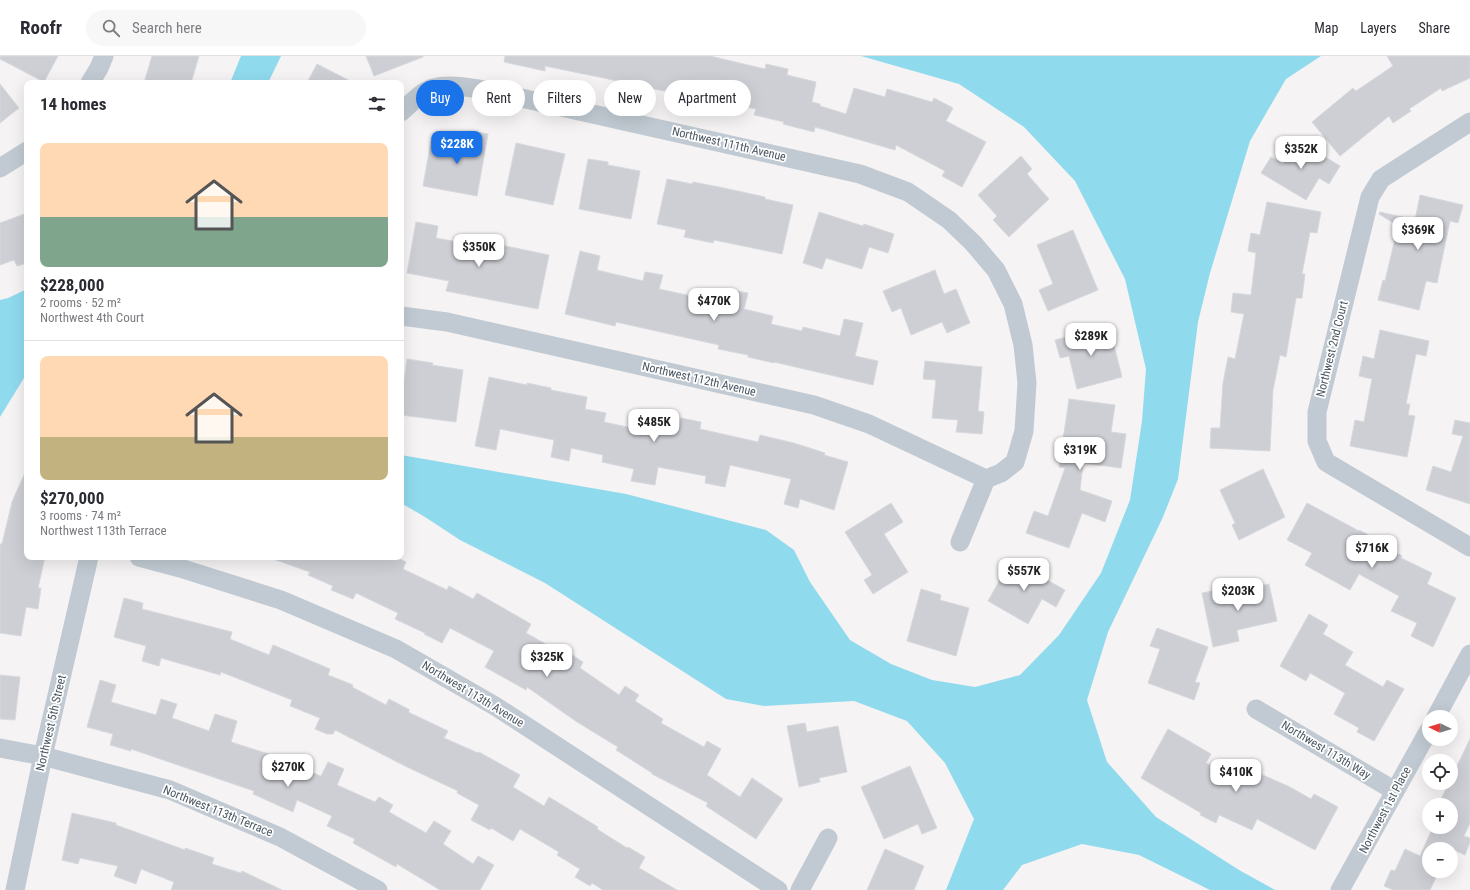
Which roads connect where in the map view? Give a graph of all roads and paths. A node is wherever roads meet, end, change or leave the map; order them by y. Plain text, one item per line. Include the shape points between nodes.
1 (104, 56) edge
2 (92, 80) edge
3 (404, 109) edge
4 (1470, 122) edge
5 (24, 153) edge
6 (0, 168) edge
7 (404, 316) edge
8 (986, 479) junction
9 (960, 542) dead end
10 (1470, 547) edge
11 (88, 560) edge
12 (150, 560) edge
13 (1470, 654) edge
14 (1256, 709) dead end
15 (1440, 710) edge
16 (1422, 743) edge
17 (0, 748) edge
18 (43, 756) junction
19 (1395, 791) junction
20 (828, 838) dead end
21 (15, 890) edge
22 (378, 890) edge
23 (778, 890) edge
24 (800, 890) edge
25 (1340, 890) edge

1 - 2 street
3 - 8 street, Northwest 111th Avenue via 432,88 460,86 860,174 908,192 949,220 973,243 996,270 1013,304 1023,345 1027,383 1024,431 1014,462 1001,473
4 - 10 street, Northwest 2nd Court via 1381,179 1370,197 1317,412 1317,441 1326,462
5 - 6 street
7 - 8 street, Northwest 112th Avenue via 448,322 814,405 869,424
8 - 9 street
11 - 18 street, Northwest 5th Street
12 - 23 street, Northwest 113th Avenue via 281,600 396,649 495,706
13 - 15 street
14 - 19 street, Northwest 113th Way
16 - 19 street, Northwest 1st Place
17 - 18 street, Northwest 113th Terrace
18 - 21 street, Northwest 5th Street
18 - 22 street, Northwest 113th Terrace via 170,790 280,837
19 - 25 street, Northwest 1st Place
20 - 24 street

